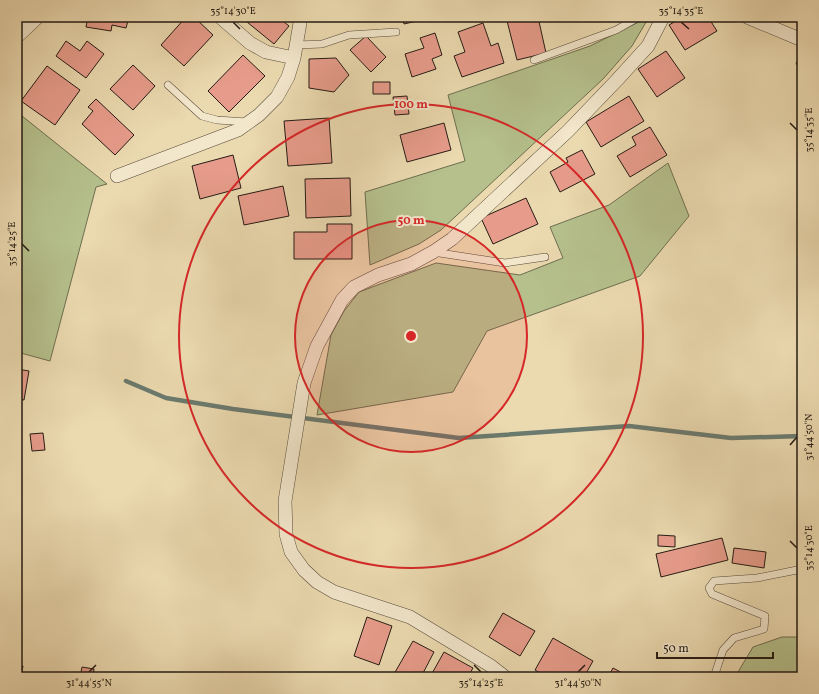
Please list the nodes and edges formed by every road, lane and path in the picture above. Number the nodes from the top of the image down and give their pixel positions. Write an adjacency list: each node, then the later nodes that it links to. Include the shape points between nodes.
1 (35, 17): 8 (street)
2 (220, 17): 10 (street, via 250,43 266,52)
3 (301, 17): 10 (street)
4 (639, 17): 11 (lane, via 616,30)
5 (663, 17): 15 (street, via 648,46 568,131 452,239)
6 (747, 17): 9 (street)
7 (396, 32): 10 (lane, via 349,34)
8 (17, 34)
9 (802, 40)
10 (296, 52): 13 (street, via 288,77 277,97)
11 (534, 60)
12 (168, 84): 13 (lane, via 202,116 217,120)
13 (249, 122): 14 (street, via 238,130)
14 (117, 176)
15 (433, 252): 16 (lane, via 505,263); 18 (street, via 354,287 342,300 316,346 304,383 285,501 286,534 291,552 317,582 334,592 410,617)
16 (545, 257)
17 (802, 569): 19 (lane, via 757,578 714,581 709,588 712,594 765,616 764,629 734,638 722,650)
18 (505, 677)
19 (714, 677)

